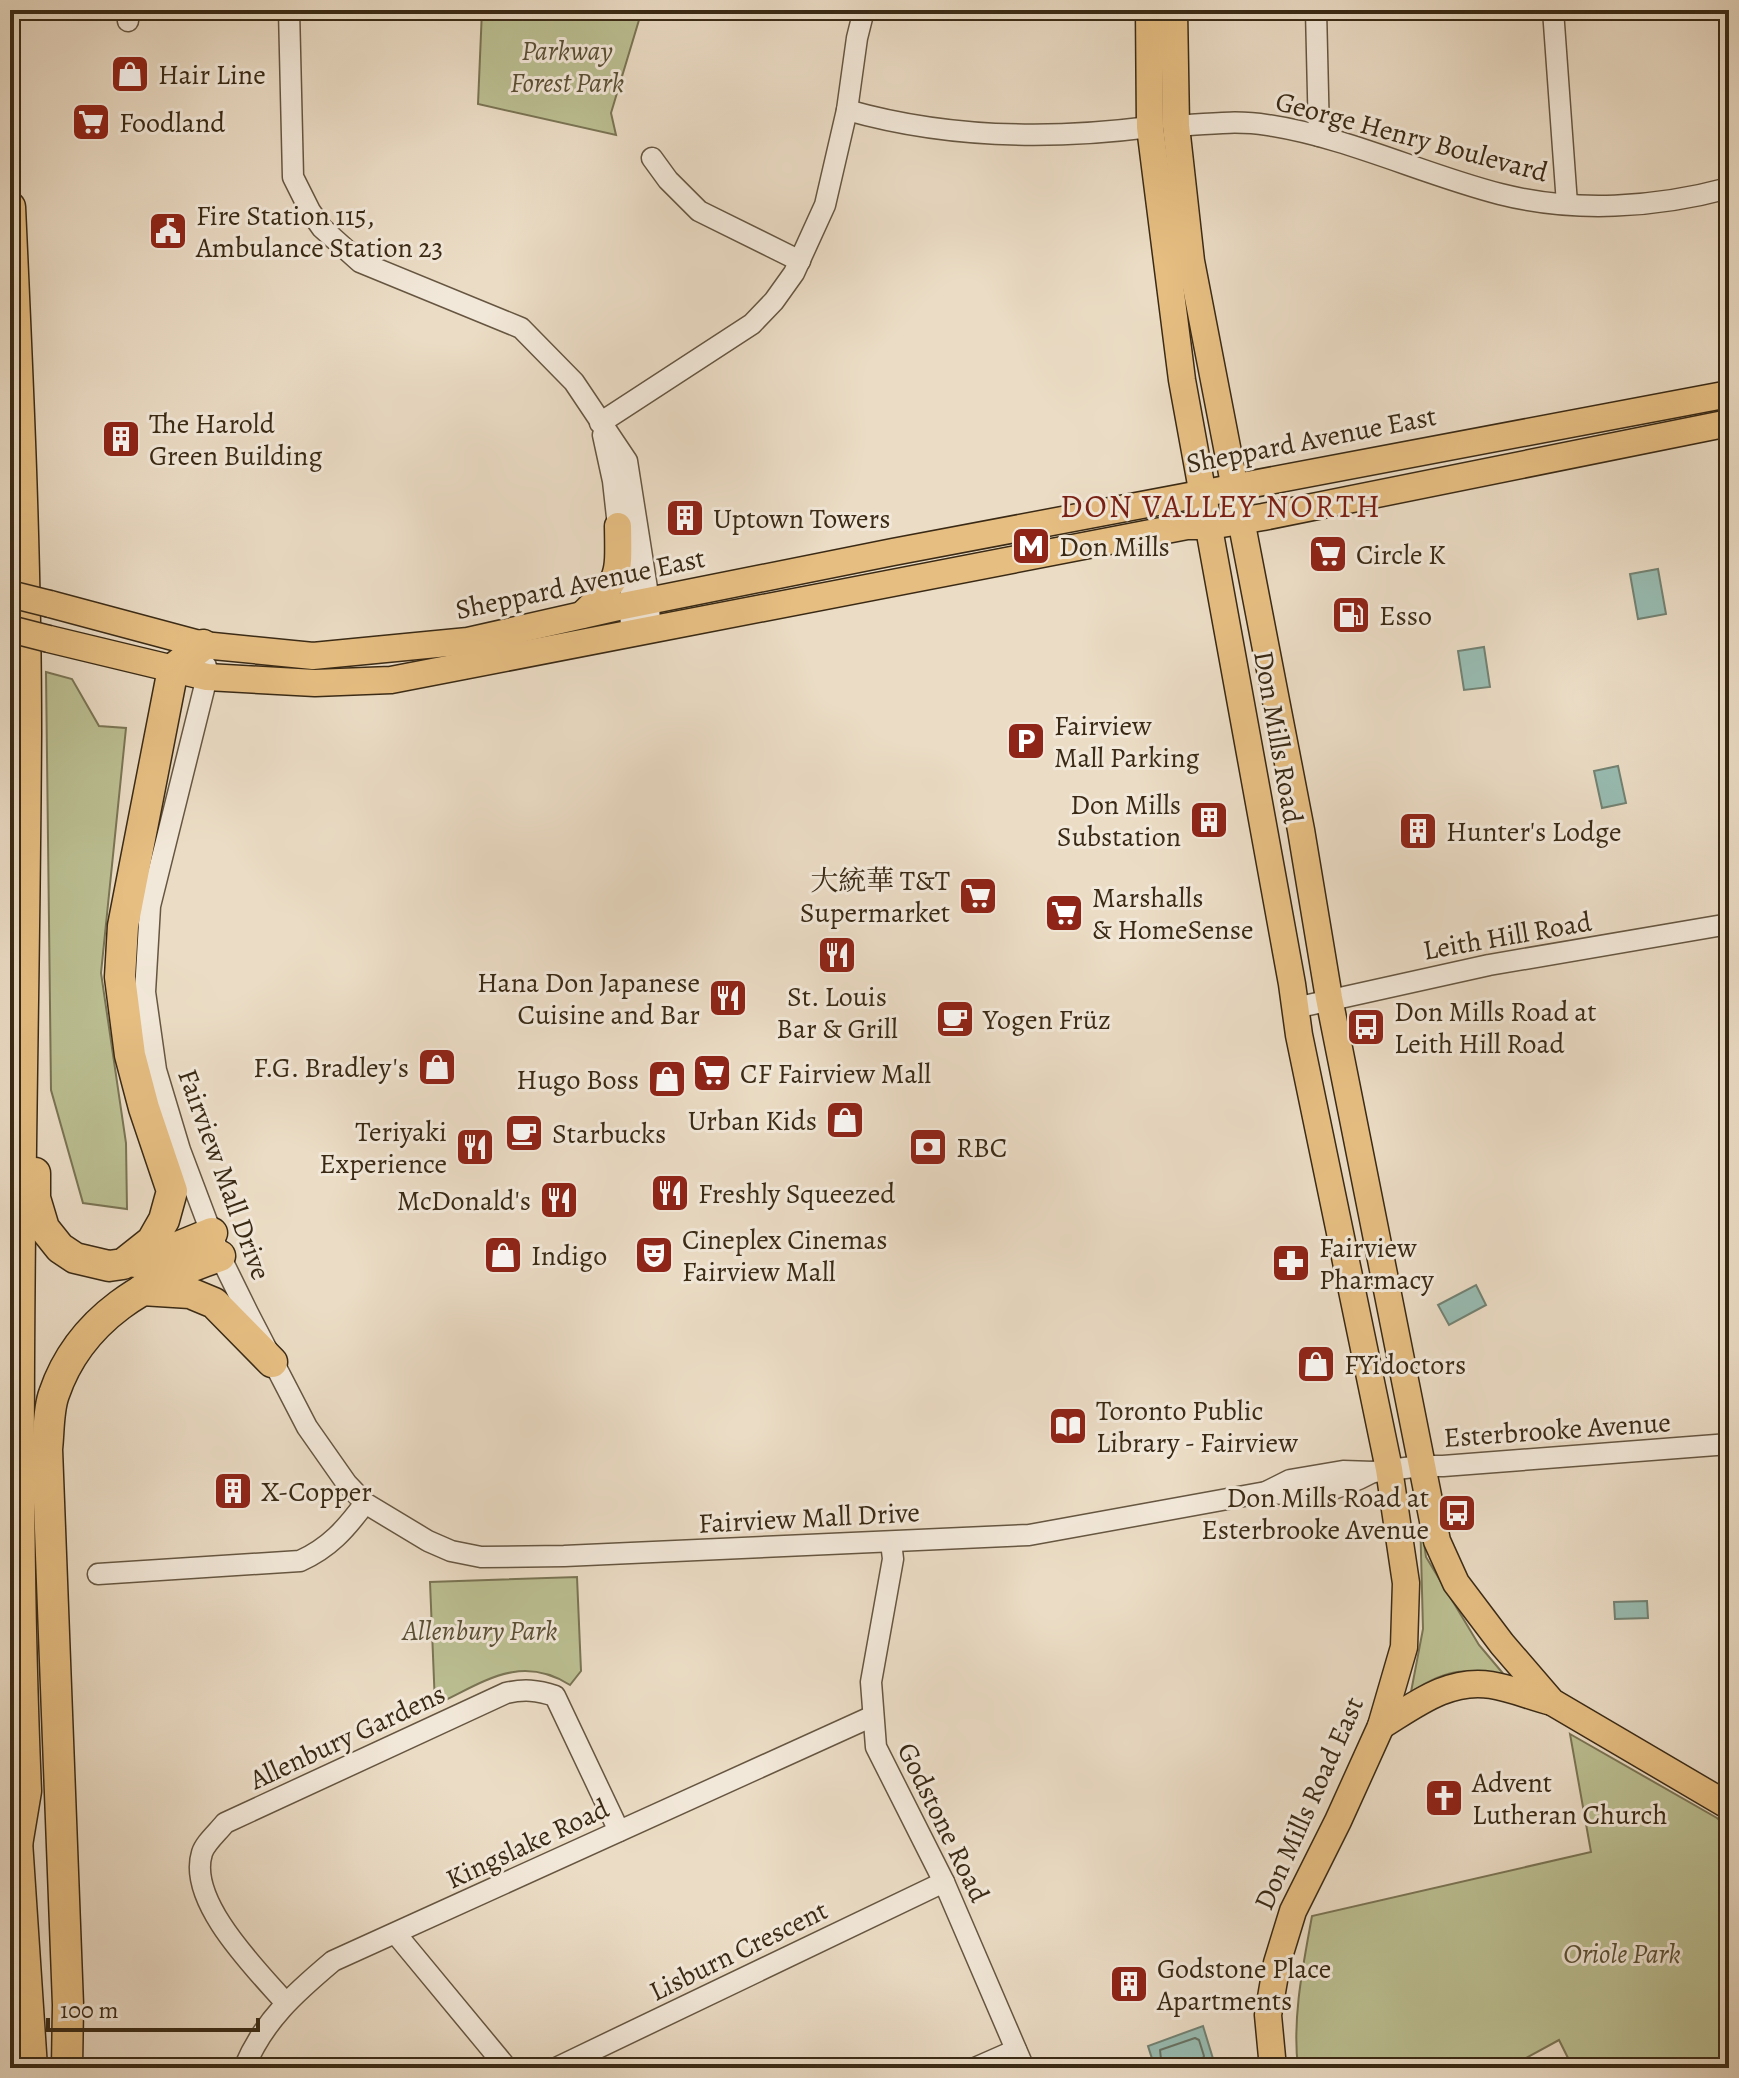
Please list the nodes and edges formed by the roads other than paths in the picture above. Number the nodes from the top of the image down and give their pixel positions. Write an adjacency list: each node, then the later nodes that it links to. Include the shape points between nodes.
1 (289, 10): 16 (street, via 293,177 322,228 360,262 521,328 574,382)
2 (864, 10): 7 (street)
3 (1149, 10): 8 (main road, Don Mills Road)
4 (1174, 10): 8 (main road, Don Mills Road)
5 (1316, 10): 9 (street)
6 (1553, 10): 12 (street)
7 (847, 110): 8 (street, George Henry Boulevard, via 954,131 1023,136); 14 (street, via 825,205)
8 (1163, 126): 9 (street, George Henry Boulevard, via 1233,122); 19 (main road, Don Mills Road); 20 (main road, Don Mills Road, via 1182,380)
9 (1319, 136): 12 (street, George Henry Boulevard, via 1500,194)
10 (652, 158): 14 (street, via 699,211)
11 (1729, 188): 12 (street, George Henry Boulevard, via 1664,202)
12 (1567, 204)
13 (10, 207): 18 (highway)
14 (800, 261): 16 (street, via 752,324)
15 (1729, 394): 19 (main road, Sheppard Avenue East)
16 (600, 423): 22 (street); 25 (street, via 627,461)
17 (1729, 423): 21 (main road, Sheppard Avenue East)
18 (20, 424): 36 (highway, via 30,492 36,617 35,1198 44,1228 60,1248 75,1258); 51 (highway, via 26,730 17,1451 26,1791)
19 (1234, 487): 20 (main road, Sheppard Avenue East); 21 (main road, Don Mills Road)
20 (1203, 492): 23 (main road, Don Mills Road); 25 (main road, Sheppard Avenue East)
21 (1240, 521): 23 (main road, Sheppard Avenue East); 33 (main road, Don Mills Road)
22 (618, 526): 25 (street); 26 (main road, via 616,577)
23 (1210, 526): 28 (main road, Sheppard Avenue East, via 1187,526); 34 (main road, Don Mills Road)
24 (10, 594): 29 (main road, Sheppard Avenue East, bridge)
25 (639, 603): 26 (main road, Sheppard Avenue East); 28 (street)
26 (582, 615): 29 (main road, Sheppard Avenue East, via 468,641 313,656)
27 (10, 629): 30 (main road, Sheppard Avenue East, bridge)
28 (641, 632): 31 (main road, Sheppard Avenue East, via 391,680 315,683)
29 (203, 645): 30 (highway); 31 (street, Fairview Mall Drive)
30 (173, 669): 31 (main road, Sheppard Avenue East); 36 (highway, via 123,926 120,977 130,1055 172,1191 152,1241)
31 (207, 677): 35 (street, Fairview Mall Drive, via 150,906 145,992 156,1070)
32 (1729, 924): 33 (street, Leith Hill Road)
33 (1329, 998): 34 (street, Leith Hill Road); 40 (main road, Don Mills Road)
34 (1295, 1008): 41 (main road, Don Mills Road)
35 (216, 1244): 36 (highway); 37 (highway); 38 (street, Fairview Mall Drive)
36 (123, 1264)
37 (142, 1290): 38 (highway, via 190,1293 214,1303); 57 (highway, via 103,1317 72,1353 53,1396 47,1449)
38 (272, 1362): 42 (street, Fairview Mall Drive, via 307,1427)
39 (1729, 1444): 40 (street, Esterbrooke Avenue)
40 (1421, 1466): 41 (street, Esterbrooke Avenue); 45 (main road, Don Mills Road, via 1437,1541 1456,1583)
41 (1381, 1471): 43 (street, Fairview Mall Drive, via 1290,1480 1266,1492 1029,1535); 47 (main road, Don Mills Road East, via 1406,1583 1404,1647)
42 (365, 1503): 43 (street, Fairview Mall Drive, via 428,1541 481,1557); 44 (street, via 335,1540 300,1561)
43 (891, 1542): 46 (street, Godstone Road, via 893,1559 871,1682)
44 (98, 1574)
45 (1552, 1702): 47 (main road, via 1494,1685 1457,1685); 49 (main road)
46 (873, 1716): 50 (street, Kingslake Road); 52 (street, Godstone Road, via 876,1747)
47 (1381, 1726): 62 (main road, Don Mills Road East, via 1293,1911 1268,2015)
48 (10, 1741): 51 (highway)
49 (1729, 1806)
50 (619, 1831): 53 (street, Kingslake Road); 54 (street, Allenbury Gardens, via 555,1696 538,1690 506,1693 225,1823 202,1851 204,1895 245,1956)
51 (17, 1845): 56 (highway)
52 (944, 1882): 55 (street, Godstone Road); 60 (street, Lisburn Crescent)
53 (396, 1934): 54 (street, Kingslake Road, via 333,1961); 59 (street)
54 (285, 2002): 58 (street, Kingslake Road, via 258,2037)
55 (1020, 2059): 61 (street)
56 (32, 2068)
57 (67, 2068)
58 (244, 2068)
59 (507, 2068)
60 (556, 2068)
61 (975, 2068)
62 (1273, 2068)

